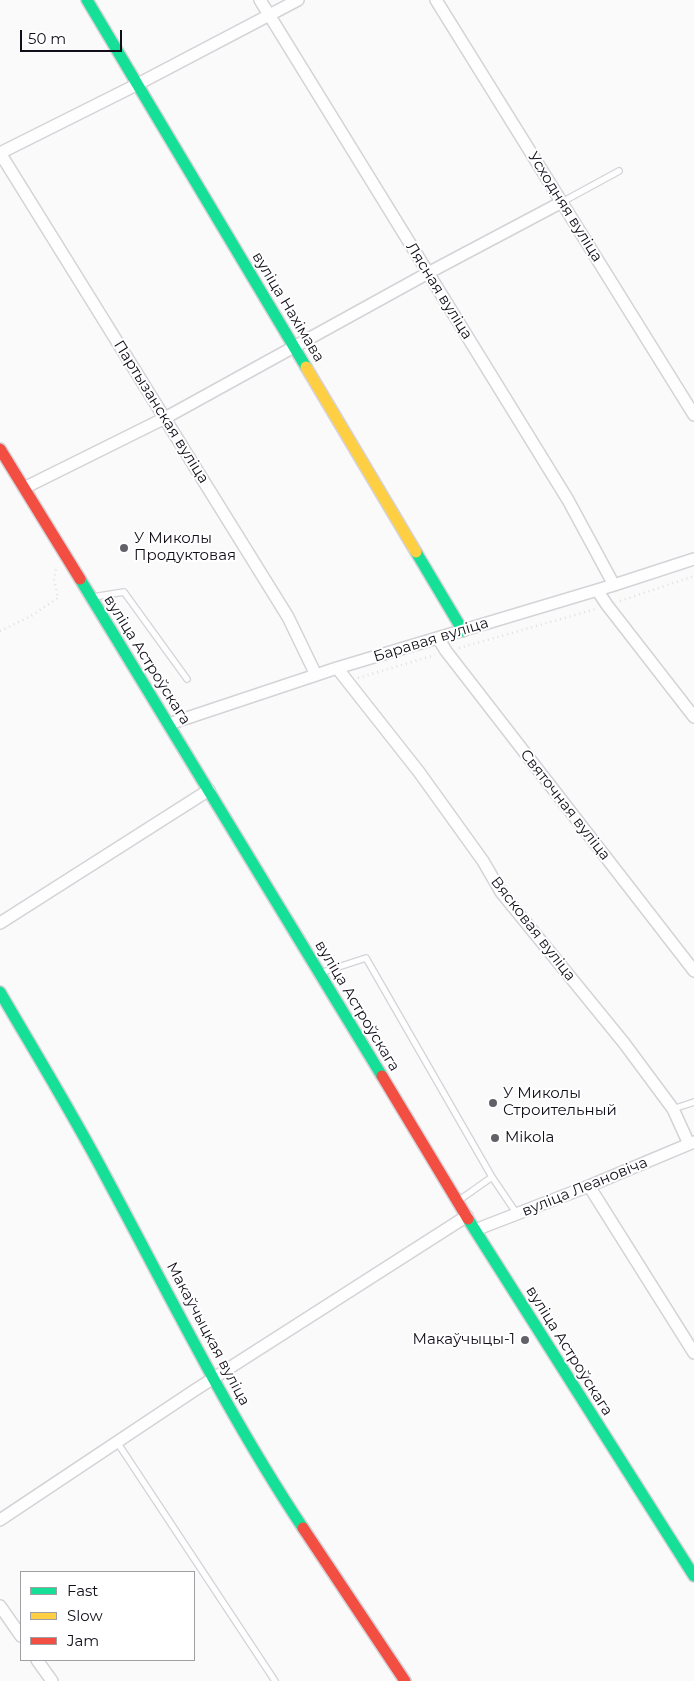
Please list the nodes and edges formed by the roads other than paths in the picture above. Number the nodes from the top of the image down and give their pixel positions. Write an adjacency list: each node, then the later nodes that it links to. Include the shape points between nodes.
1 (87, 0): 6 (street, вуліца Нахімава)
2 (260, 0): 5 (street, Лясная вуліца)
3 (298, 0): 5 (street)
4 (436, 0): 9 (street, Усходняя вуліца)
5 (269, 15): 6 (street); 10 (street, Лясная вуліца)
6 (136, 85): 7 (street); 11 (street, вуліца Нахімава)
7 (0, 153): 13 (street, Партызанская вуліца)
8 (619, 171): 9 (lane)
9 (562, 202): 10 (street); 12 (street, Усходняя вуліца)
10 (428, 273): 11 (street); 17 (street, Лясная вуліца, via 568,500)
11 (295, 348): 13 (street); 20 (street, вуліца Нахімава)
12 (694, 415)
13 (164, 418): 15 (street); 23 (street, Партызанская вуліца, via 288,617)
14 (0, 449): 15 (street, вуліца Астроўскага)
15 (24, 488): 19 (street, вуліца Астроўскага)
16 (694, 559): 17 (street, Баравая вуліца)
17 (614, 585): 18 (street, Баравая вуліца)
18 (597, 590): 20 (street, Баравая вуліца); 25 (street)
19 (91, 597): 24 (lane, via 124,592); 26 (street, вуліца Астроўскага)
20 (463, 631): 21 (street, Баравая вуліца)
21 (438, 638): 22 (street, Баравая вуліца); 29 (street, Святочная вуліца)
22 (336, 668): 23 (street, Баравая вуліца); 33 (street, Вясковая вуліца, via 419,772 483,861 500,892 624,1042)
23 (316, 675): 26 (street, Баравая вуліца)
24 (187, 679)
25 (694, 717)
26 (169, 724): 27 (street, вуліца Астроўскага)
27 (209, 790): 28 (street); 30 (street, вуліца Астроўскага)
28 (0, 923)
29 (694, 971)
30 (320, 973): 35 (lane, via 366,958); 37 (street, вуліца Астроўскага)
31 (0, 992): 42 (street, Макаўчыцкая вуліца, via 106,1176)
32 (694, 1102): 33 (lane)
33 (674, 1110): 34 (street, Вясковая вуліца)
34 (692, 1143): 36 (street, вуліца Леановіча)
35 (492, 1177): 37 (lane); 38 (lane)
36 (590, 1186): 38 (street, вуліца Леановіча); 41 (street)
37 (458, 1201): 39 (street, вуліца Астроўскага)
38 (517, 1214): 40 (street, вуліца Леановіча)
39 (467, 1216): 40 (street, вуліца Астроўскага); 42 (street)
40 (475, 1230): 45 (street, вуліца Астроўскага)
41 (694, 1353)
42 (214, 1379): 43 (street); 51 (street, Макаўчыцкая вуліца, via 276,1488)
43 (117, 1442): 44 (street); 50 (lane)
44 (0, 1520)
45 (694, 1576)
46 (0, 1606): 47 (street)
47 (20, 1635)
48 (38, 1661): 49 (street)
49 (52, 1681)
50 (276, 1681)
51 (405, 1681)

